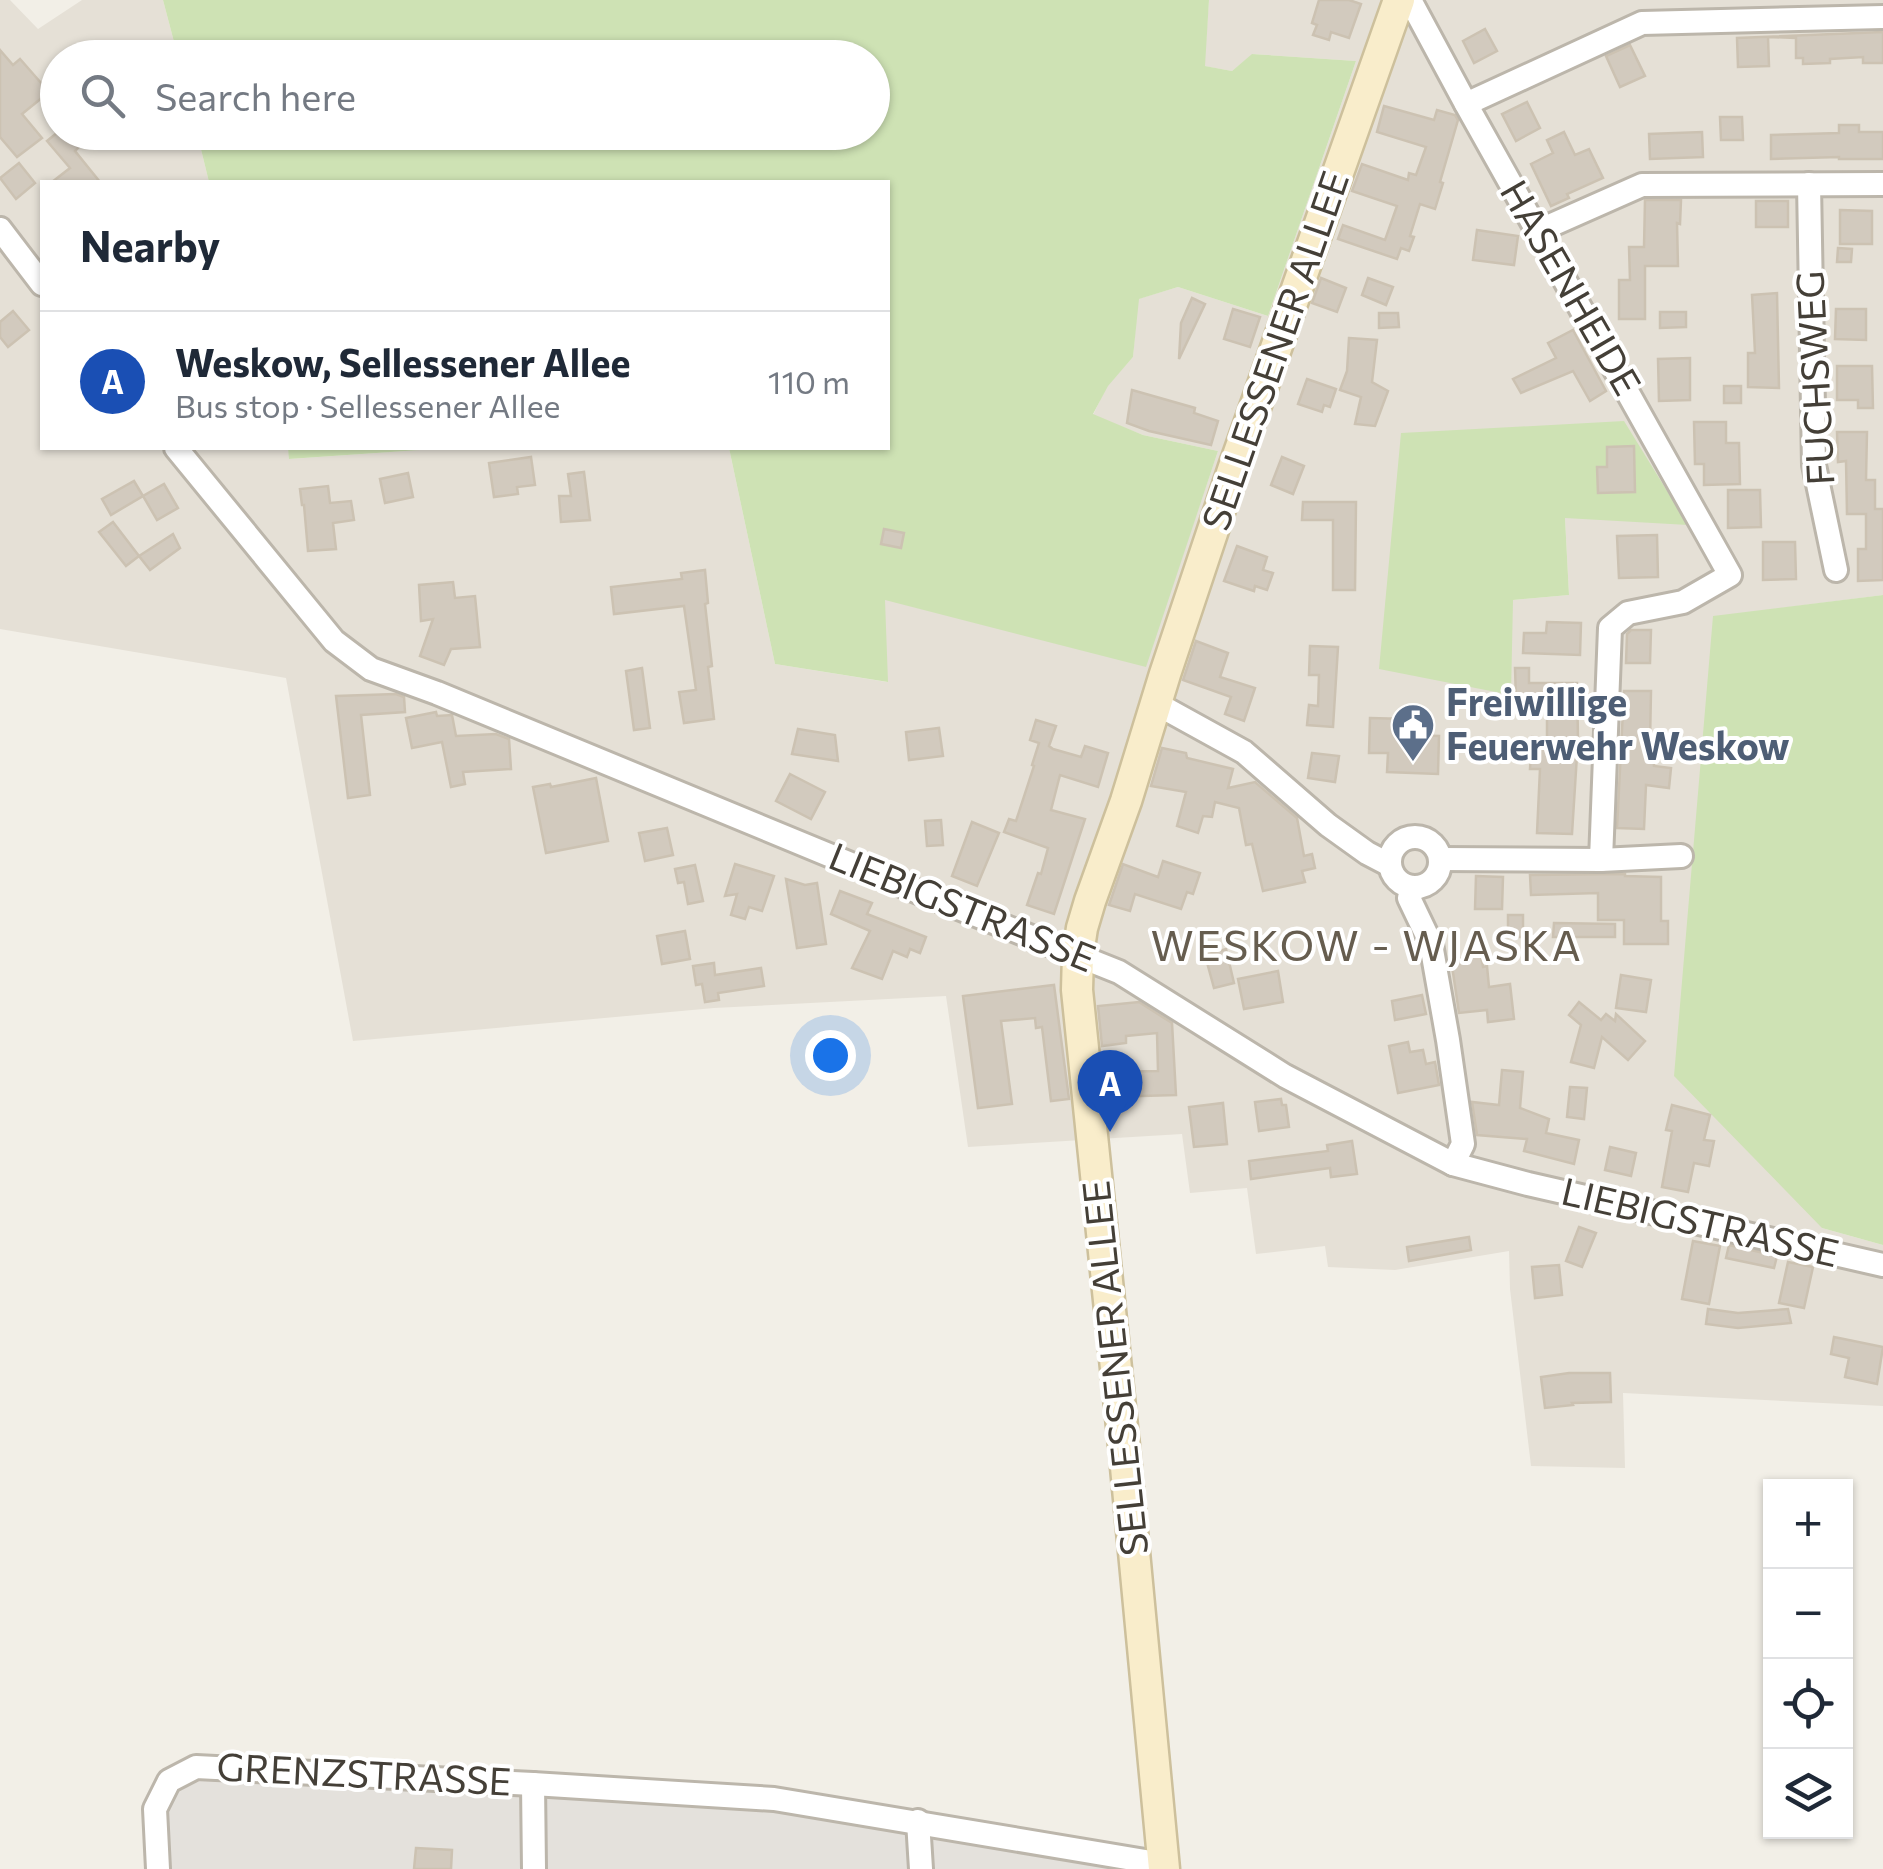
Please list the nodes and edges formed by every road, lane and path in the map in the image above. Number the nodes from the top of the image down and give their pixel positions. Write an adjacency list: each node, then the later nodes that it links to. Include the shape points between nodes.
1 (1399, 0): 12 (main road, SELLESSENER ALLEE)
2 (1410, 0): 4 (street, HASENHEIDE)
3 (1883, 17): 4 (street, via 1642,23)
4 (1466, 104): 8 (street, HASENHEIDE)
5 (1809, 184): 6 (street); 8 (street, via 1642,185); 11 (street, FUCHSWEG, via 1814,465)
6 (1883, 184)
7 (0, 229): 9 (street)
8 (1538, 231): 15 (street, HASENHEIDE, via 1730,575 1683,602 1628,613 1610,628)
9 (40, 281)
10 (178, 450): 18 (street, LIEBIGSTRASSE, via 334,641 371,669)
11 (1836, 570)
12 (1156, 704): 16 (street, via 1244,752 1328,826); 18 (main road, SELLESSENER ALLEE)
13 (1682, 856): 15 (street)
14 (1440, 859): 15 (street); 16 (street, via 1425,839 1408,838 1394,848); 17 (street, via 1436,876)
15 (1601, 860)
16 (1390, 866): 17 (street, via 1395,878)
17 (1414, 888): 19 (street, via 1409,898 1430,944 1463,1144)
18 (1078, 954): 19 (street, LIEBIGSTRASSE, via 1119,972 1284,1076); 23 (main road, SELLESSENER ALLEE)
19 (1452, 1164): 20 (street, LIEBIGSTRASSE)
20 (1883, 1265)
21 (534, 1784): 22 (street, GRENZSTRASSE, via 774,1799); 24 (street, GRENZSTRASSE, via 196,1767 169,1781 155,1809); 25 (street, GRENZSTRASSE)
22 (918, 1822): 23 (street, GRENZSTRASSE); 26 (street)
23 (1164, 1866)
24 (158, 1869)
25 (534, 1869)
26 (921, 1869)

